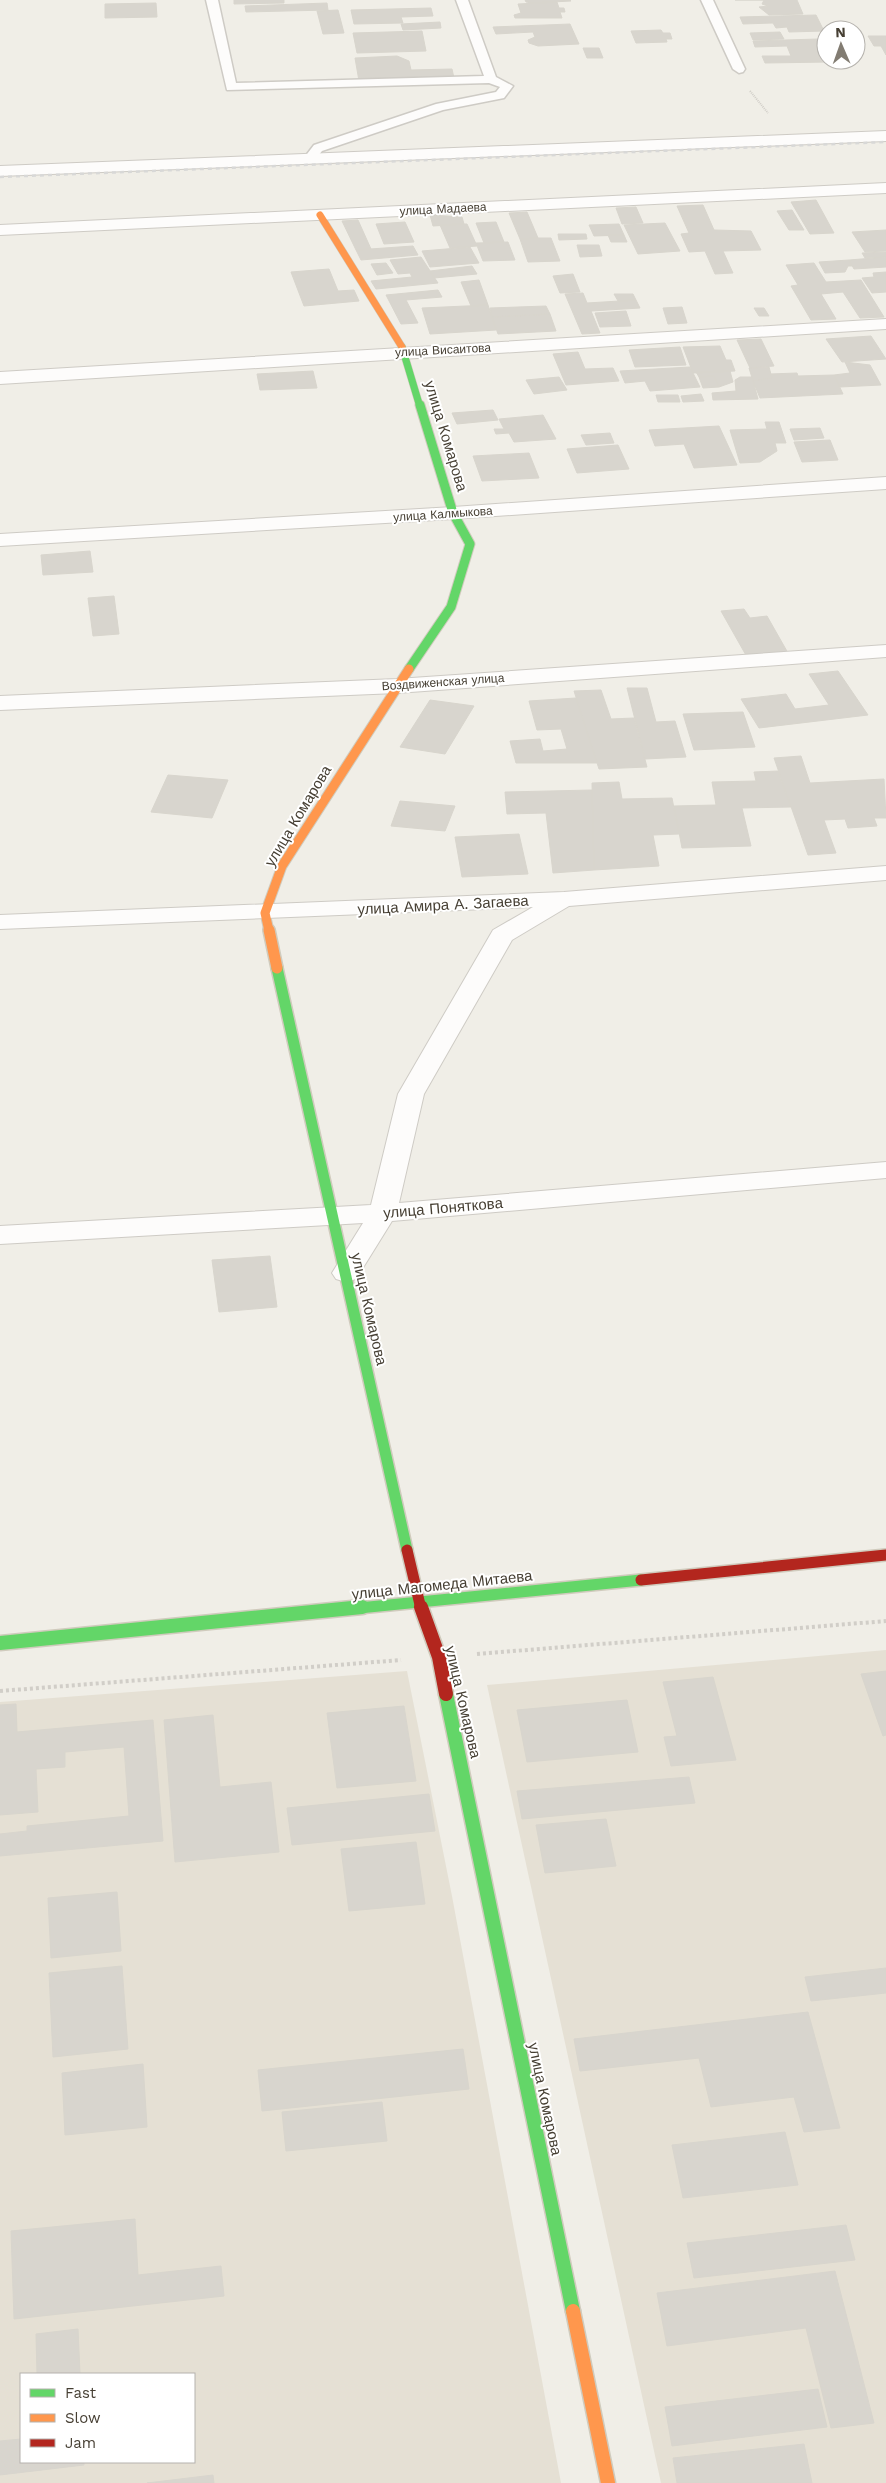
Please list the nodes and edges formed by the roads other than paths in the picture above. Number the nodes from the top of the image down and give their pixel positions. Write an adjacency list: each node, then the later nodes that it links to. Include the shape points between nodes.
1 (212, 0): 5 (lane, via 231,87)
2 (462, 0): 5 (lane)
3 (707, 0): 4 (lane)
4 (739, 69)
5 (491, 79): 7 (lane, via 508,86 500,95 440,107 318,148)
6 (886, 136): 7 (street)
7 (310, 158): 8 (street)
8 (0, 171)
9 (886, 188): 10 (street, улица Мадаева)
10 (320, 215): 11 (street, улица Мадаева); 13 (street, улица Комарова)
11 (0, 230)
12 (886, 324): 13 (street, улица Висаитова)
13 (405, 352): 14 (street, улица Висаитова); 16 (street, улица Комарова)
14 (0, 378)
15 (886, 482): 16 (street, улица Калмыкова)
16 (453, 513): 17 (street, улица Калмыкова); 19 (street, улица Комарова, via 470,544 451,607)
17 (0, 540)
18 (886, 651): 19 (street, Воздвиженская улица)
19 (397, 686): 20 (street, Воздвиженская улица); 23 (street, улица Комарова, via 282,866)
20 (0, 703)
21 (886, 874): 22 (street, улица Амира А. Загаева)
22 (564, 900): 23 (street, улица Амира А. Загаева); 26 (street, via 502,935 410,1094)
23 (265, 913): 24 (street, улица Амира А. Загаева); 27 (street, улица Комарова)
24 (0, 922)
25 (886, 1170): 26 (street, улица Поняткова)
26 (383, 1213): 27 (street, улица Поняткова); 29 (street)
27 (331, 1217): 28 (street, улица Поняткова); 29 (street, улица Комарова)
28 (0, 1235)
29 (346, 1273): 31 (street, улица Комарова)
30 (886, 1555): 31 (street, улица Магомеда Митаева)
31 (419, 1603): 32 (street, улица Магомеда Митаева); 33 (street, улица Комарова, via 439,1657)
32 (0, 1643)
33 (608, 2483)

